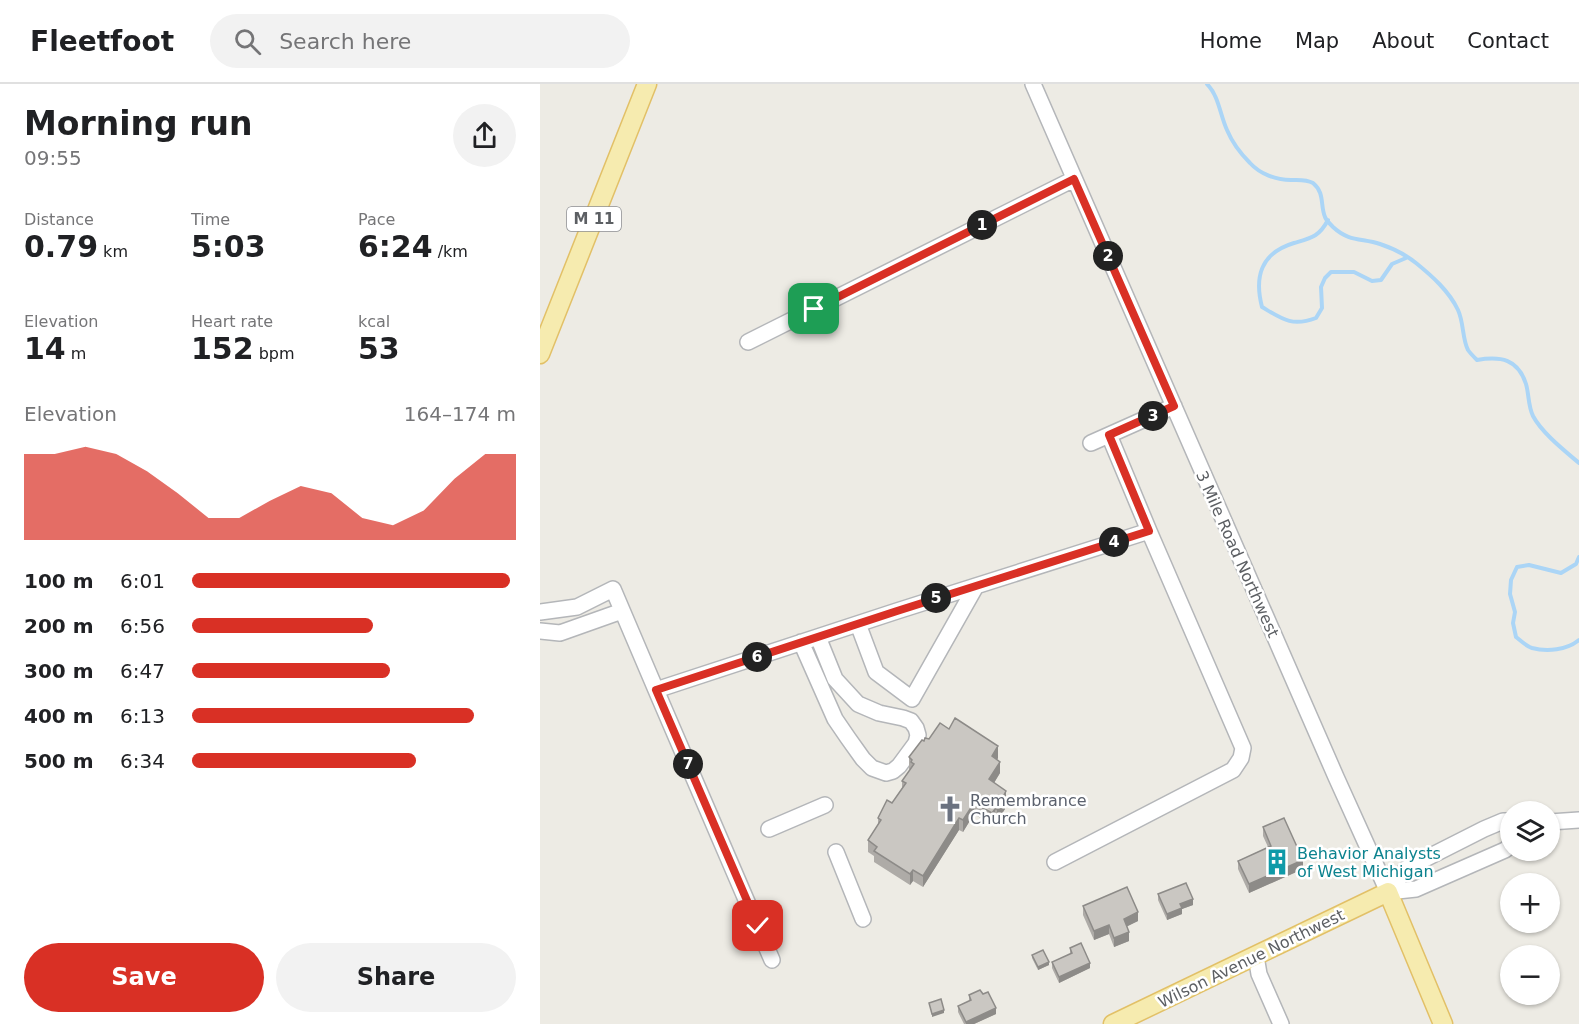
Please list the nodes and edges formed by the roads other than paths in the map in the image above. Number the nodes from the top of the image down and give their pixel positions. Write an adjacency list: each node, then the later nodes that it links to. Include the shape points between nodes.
1 (647, 84): 5 (main road, M 11)
2 (1033, 84): 3 (street, 3 Mile Road Northwest)
3 (1074, 179): 4 (street); 6 (street, 3 Mile Road Northwest)
4 (748, 342)
5 (540, 354)
6 (1174, 406): 7 (street); 28 (street, 3 Mile Road Northwest)
7 (1109, 435): 8 (street); 9 (street)
8 (1091, 443)
9 (1149, 531): 10 (street); 27 (street, via 1243,748 1241,758 1233,770)
10 (976, 586): 13 (street); 18 (street)
11 (622, 611): 12 (street, via 613,589 578,607); 14 (street, via 560,633); 17 (street)
12 (540, 612)
13 (858, 624): 15 (street); 18 (street, via 876,672)
14 (540, 631)
15 (818, 637): 16 (street); 19 (street, via 835,679 858,704)
16 (801, 642): 17 (street); 19 (street, via 835,719 872,768 893,771 916,743 916,728)
17 (656, 690): 31 (street)
18 (912, 699): 19 (street)
19 (903, 717)
20 (825, 805): 24 (street)
21 (1579, 820): 22 (street)
22 (1560, 821)
23 (1500, 822): 28 (street, via 1407,868)
24 (769, 829)
25 (836, 852): 29 (street)
26 (1500, 852): 28 (street, via 1416,889)
27 (1054, 862)
28 (1388, 892): 30 (main road, Wilson Avenue Northwest); 35 (main road, 3 Mile Road Northwest)
29 (863, 919)
30 (1256, 956): 32 (main road, Wilson Avenue Northwest); 34 (street, via 1259,974)
31 (772, 960)
32 (1136, 1019): 33 (main road, Wilson Avenue Northwest)
33 (1113, 1024)
34 (1281, 1024)
35 (1443, 1024)

